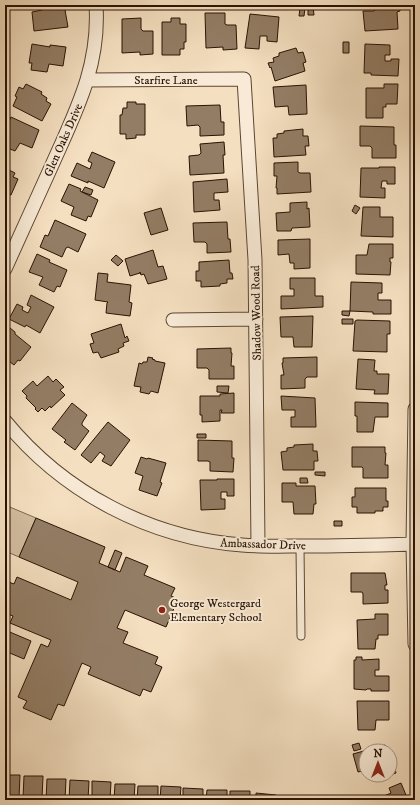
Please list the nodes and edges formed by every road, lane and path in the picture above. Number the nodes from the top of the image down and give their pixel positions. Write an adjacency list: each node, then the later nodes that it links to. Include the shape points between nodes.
1 (96, 5): 2 (street, Glen Oaks Drive, via 95,43)
2 (88, 80): 3 (street, Starfire Lane); 4 (street, Glen Oaks Drive)
3 (244, 80): 5 (street, Shadow Wood Road)
4 (5, 269)
5 (256, 319): 6 (street); 10 (street, Shadow Wood Road)
6 (173, 320)
7 (415, 409): 9 (street)
8 (5, 421): 10 (street, Ambassador Drive, via 41,459 69,482 126,515 186,536 214,542)
9 (414, 544): 11 (street, Ambassador Drive); 13 (street)
10 (258, 546): 11 (street, Ambassador Drive)
11 (300, 546): 12 (lane)
12 (301, 636)
13 (415, 644)

